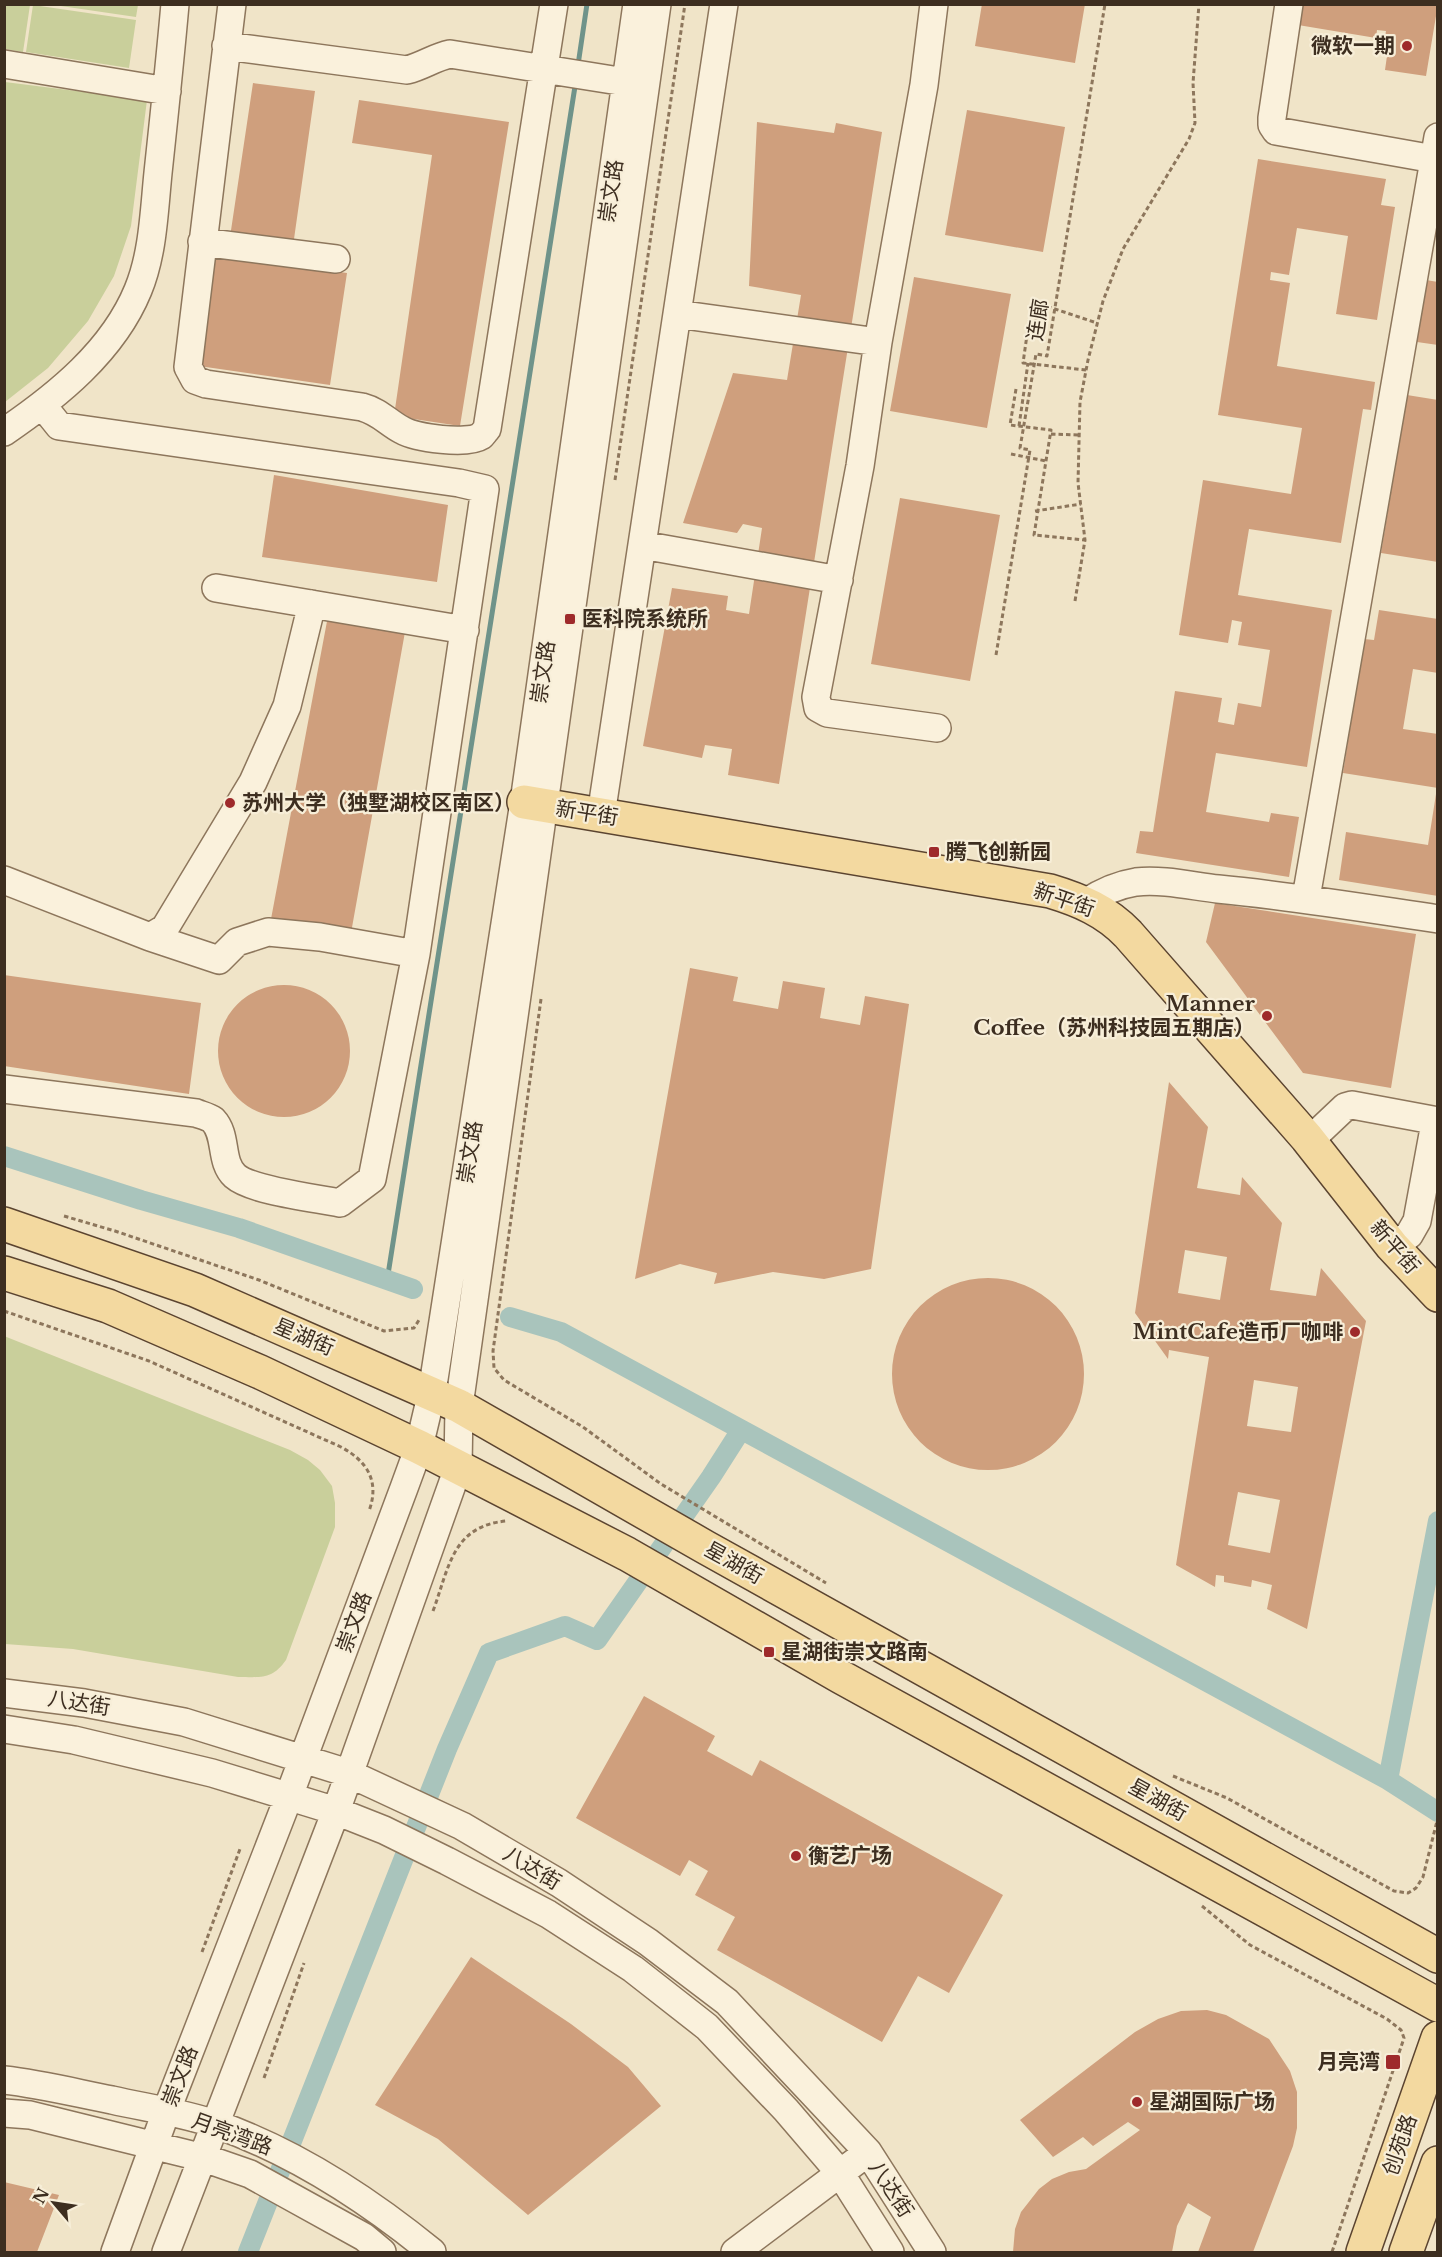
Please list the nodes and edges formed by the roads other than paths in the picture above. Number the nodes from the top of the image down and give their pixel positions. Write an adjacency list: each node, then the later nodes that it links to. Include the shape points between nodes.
1 (175, 4): 12 (street)
2 (231, 4): 8 (street)
3 (554, 4): 10 (street)
4 (724, 4): 17 (street)
5 (934, 4): 18 (street, via 924,85)
6 (1289, 4): 13 (street, via 1272,118 1276,131)
7 (648, 5): 11 (street, 崇文路)
8 (226, 46): 10 (street, via 407,70 450,54); 15 (street)
9 (4, 64): 12 (street)
10 (543, 68): 11 (street); 15 (street, via 487,429 480,436 446,440 404,432 376,411 362,407 195,380 188,367)
11 (636, 84): 27 (street, 崇文路)
12 (167, 91): 19 (street, via 151,243 138,290 116,331)
13 (1436, 148): 14 (street)
14 (1429, 233): 30 (street)
15 (202, 242): 16 (street)
16 (336, 259)
17 (677, 314): 18 (street); 21 (street)
18 (878, 342): 22 (street)
19 (43, 406): 20 (street); 25 (street, via 59,426 485,489)
20 (4, 432)
21 (642, 545): 22 (street); 28 (street)
22 (839, 580): 26 (street, via 818,681 818,708 827,713)
23 (216, 588): 24 (street)
24 (312, 604): 25 (street); 33 (street, via 287,706 253,782 165,928)
25 (465, 630): 34 (street)
26 (937, 728)
27 (534, 804): 28 (main road, 新平街); 42 (street, 崇文路, via 443,1320); 42 (street, 崇文路, via 483,1242 469,1336)
28 (601, 815): 31 (main road, 新平街, via 1050,891)
29 (4, 880): 33 (street)
30 (1306, 898): 31 (street, via 1137,882 1101,893); 32 (street)
31 (1085, 903): 37 (main road, 新平街, via 1128,933)
32 (1437, 920)
33 (150, 937): 34 (street, via 219,960 237,942 268,932)
34 (417, 954): 35 (street, via 372,1179 340,1203 257,1186 237,1178 226,1166 221,1134 213,1119 196,1113)
35 (4, 1089)
36 (1437, 1122): 37 (street, via 1352,1105); 39 (street, via 1418,1221 1409,1234)
37 (1309, 1141): 39 (main road, 新平街)
38 (4, 1224): 42 (main road, 星湖街, via 195,1290)
39 (1392, 1246): 41 (main road, 新平街)
40 (4, 1273): 43 (main road, via 108,1306)
41 (1437, 1295)
42 (446, 1399): 43 (street, 崇文路); 44 (street, 崇文路); 51 (main road, 星湖街, via 651,1515 716,1535)
43 (419, 1447): 44 (main road); 47 (street, 崇文路)
44 (458, 1468): 48 (street, 崇文路); 52 (main road, via 627,1554 852,1683)
45 (4, 1693): 47 (street, 八达街, via 84,1702 184,1722)
46 (4, 1729): 49 (street, 八达街, via 74,1740)
47 (302, 1760): 48 (street, 八达街); 49 (street, 崇文路)
48 (348, 1773): 50 (street, 崇文路); 59 (street, 八达街, via 462,1826 648,1942 727,2002)
49 (289, 1796): 50 (street, 八达街); 55 (street, 崇文路)
50 (336, 1811): 57 (street, 崇文路); 62 (street, 八达街, via 384,1830 548,1914 633,1969 706,2027)
51 (1437, 1956)
52 (1437, 2005)
53 (1437, 2038): 70 (main road, 创苑路)
54 (4, 2080): 55 (street, 月亮湾路)
55 (166, 2112): 57 (street, 月亮湾路); 58 (street, 崇文路)
56 (4, 2113): 58 (street, 月亮湾路, via 30,2115)
57 (216, 2124): 60 (street, 崇文路); 66 (street, 月亮湾路, via 265,2143 321,2173)
58 (155, 2146): 60 (street, 月亮湾路); 63 (street, 崇文路)
59 (868, 2152): 62 (street); 69 (street, 八达街)
60 (204, 2158): 64 (street, 崇文路); 65 (street, 月亮湾路, via 250,2174 364,2237)
61 (1437, 2163): 71 (main road, 创苑路)
62 (840, 2173): 67 (street); 68 (street, 八达街)
63 (115, 2253)
64 (166, 2253)
65 (382, 2253)
66 (432, 2253)
67 (735, 2253)
68 (890, 2253)
69 (932, 2253)
70 (1363, 2253)
71 (1406, 2253)

